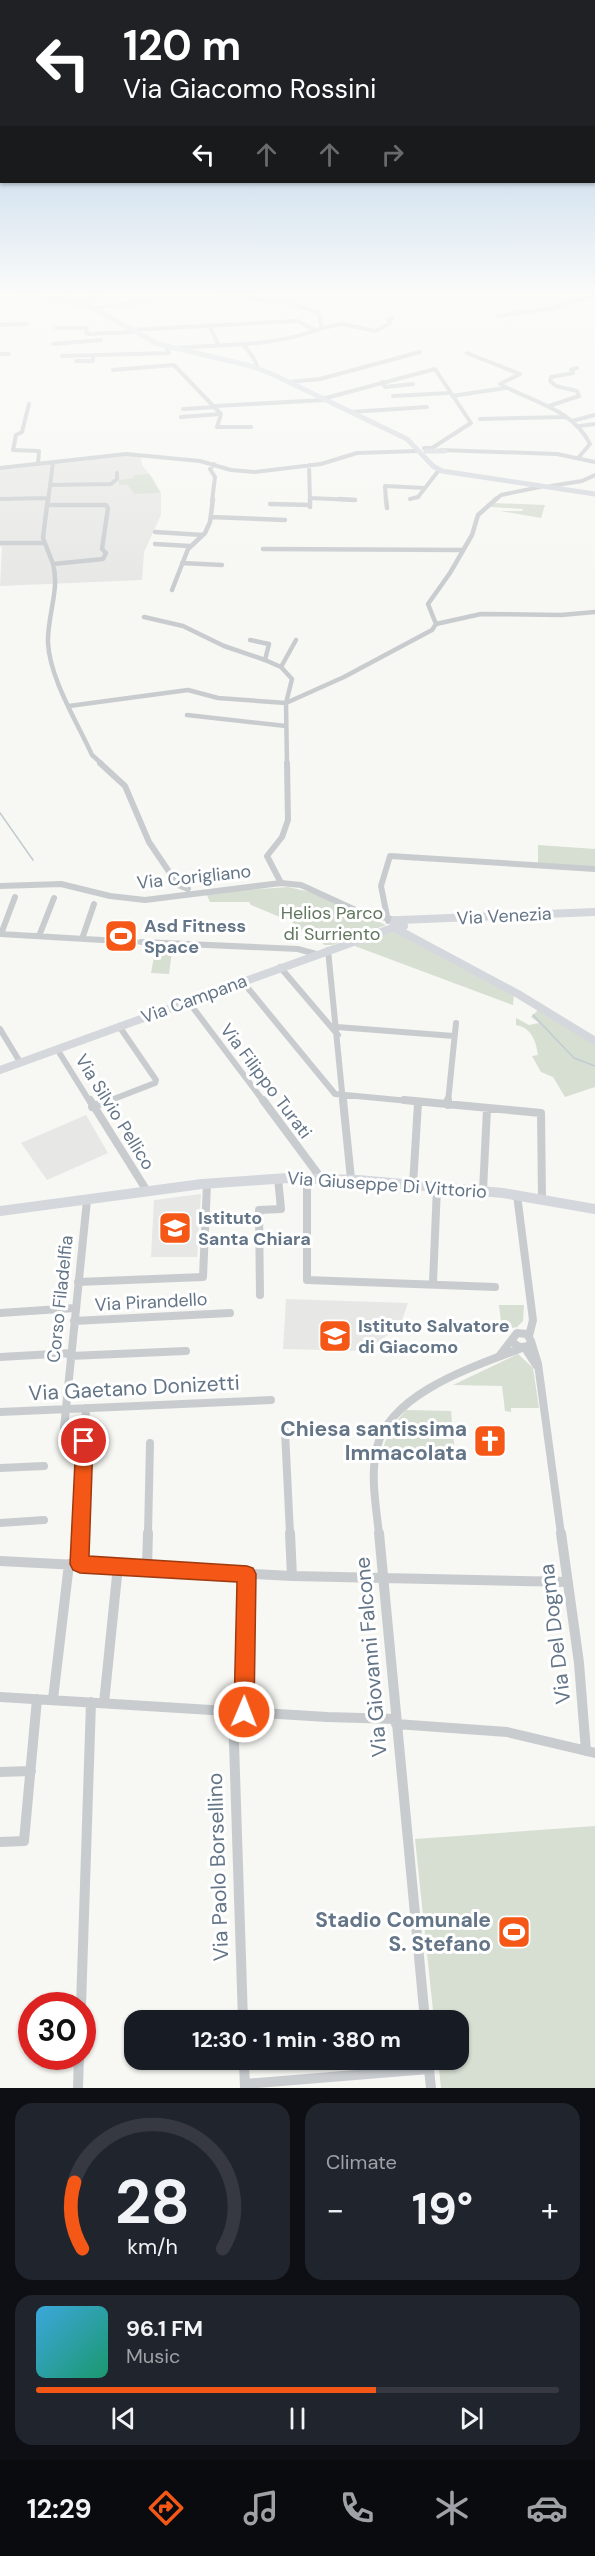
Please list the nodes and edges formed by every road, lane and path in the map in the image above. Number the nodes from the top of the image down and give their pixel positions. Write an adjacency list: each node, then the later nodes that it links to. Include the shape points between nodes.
1 (200, 391): 12 (street)
2 (308, 391): 10 (street)
3 (349, 391): 10 (street)
4 (449, 391): 8 (street)
5 (478, 391): 8 (street)
6 (513, 391): 13 (street)
7 (577, 391): 13 (street, via 579,396)
8 (451, 395): 9 (street); 27 (street, via 471,423)
9 (393, 396)
10 (323, 399): 12 (street); 16 (street)
11 (29, 404): 32 (street, via 22,432 16,435 12,450 39,451)
12 (215, 406): 15 (street); 17 (street)
13 (549, 406): 20 (street)
14 (427, 407): 16 (street)
15 (183, 409)
16 (350, 412): 27 (street)
17 (221, 414): 19 (street); 25 (street, via 217,428)
18 (595, 415): 22 (street)
19 (181, 417)
20 (564, 417): 21 (street); 22 (street)
21 (480, 419)
22 (572, 421): 24 (street)
23 (595, 424): 24 (street)
24 (580, 426): 29 (street, via 590,444)
25 (251, 427)
26 (407, 451): 27 (street); 27 (street); 34 (street, via 357,453)
27 (424, 451): 28 (street); 36 (street); 40 (street, via 431,462 447,471)
28 (445, 451): 29 (street, via 511,450)
29 (579, 457): 30 (street)
30 (595, 462)
31 (53, 463): 32 (street); 33 (street, via 126,454); 39 (street)
32 (38, 464): 35 (street)
33 (214, 464): 34 (street, via 255,472); 53 (street, via 210,469 215,477)
34 (309, 465): 46 (street)
35 (0, 468)
36 (439, 470): 40 (street); 42 (street)
37 (117, 473): 39 (street, via 111,484)
38 (595, 475): 41 (street)
39 (50, 485): 45 (street)
40 (536, 486): 41 (street); 43 (street); 62 (street, via 507,492 485,508)
41 (549, 486): 43 (street)
42 (425, 488): 48 (street, via 418,497); 52 (street, via 385,486)
43 (565, 489): 44 (street)
44 (595, 494)
45 (48, 498): 47 (street); 51 (street)
46 (310, 498): 49 (street); 50 (street, via 310,506)
47 (0, 499)
48 (410, 499)
49 (356, 500)
50 (270, 504)
51 (47, 505): 58 (street); 64 (street, via 103,504 108,508 103,559)
52 (387, 508)
53 (211, 517): 54 (street); 56 (street)
54 (285, 520)
55 (155, 532): 56 (street)
56 (203, 535): 60 (street)
57 (0, 543): 58 (street)
58 (44, 543): 64 (street)
59 (155, 544): 60 (street)
60 (189, 546): 63 (street)
61 (263, 549): 62 (street)
62 (463, 550): 69 (street, via 428,604)
63 (182, 562): 65 (street); 66 (street)
64 (53, 564): 75 (street, via 56,575 48,641 50,657)
65 (222, 566)
66 (172, 590)
67 (595, 612): 69 (street, via 482,614)
68 (144, 617): 72 (street, via 185,626 212,641)
69 (436, 624): 74 (street, via 427,633 362,668)
70 (250, 640): 72 (street, via 269,644)
71 (296, 640): 73 (street)
72 (265, 660): 73 (street)
73 (281, 667): 74 (street, via 292,679)
74 (286, 703): 75 (street, via 218,698 188,690); 77 (street)
75 (69, 706): 80 (street, via 92,755 129,791 144,834)
76 (188, 715): 77 (street)
77 (286, 726): 79 (street, via 288,820 282,837 267,856)
78 (595, 869): 89 (street, via 390,856 381,886)
79 (281, 883): 81 (street, Via Corigliano, via 145,900 61,884); 89 (street, Via Corigliano, via 301,885)
80 (178, 885): 82 (street); 83 (street)
81 (0, 886)
82 (188, 890)
83 (172, 895)
84 (15, 897): 90 (street)
85 (54, 898): 91 (street)
86 (94, 904): 92 (street)
87 (595, 912): 88 (street, Via Venezia)
88 (414, 919): 89 (street, Via Campana)
89 (396, 925): 95 (street, Via Campana); 106 (street)
90 (0, 934): 91 (street)
91 (39, 936): 92 (street)
92 (82, 939): 93 (street)
93 (139, 942): 94 (street)
94 (298, 949): 96 (street)
95 (329, 949): 96 (street, Via Campana); 102 (street)
96 (316, 954): 97 (street, Via Campana)
97 (280, 967): 98 (street, Via Campana); 104 (street)
98 (242, 981): 99 (street, Via Campana); 110 (street, via 332,1092)
99 (188, 1001): 101 (street, Via Campana); 117 (street, Via Filippo Turati)
100 (456, 1023): 105 (street)
101 (119, 1026): 107 (street, Via Campana); 113 (street, via 155,1083)
102 (337, 1027): 104 (street); 105 (street)
103 (0, 1029): 108 (street)
104 (338, 1035): 110 (street)
105 (454, 1036): 112 (street)
106 (595, 1041)
107 (57, 1049): 108 (street, Via Campana); 113 (street, Via Silvio Pellico)
108 (20, 1062): 109 (street, Via Campana)
109 (0, 1070)
110 (344, 1095): 111 (street); 118 (street)
111 (418, 1103): 112 (street); 120 (street)
112 (448, 1106): 114 (street)
113 (92, 1107): 122 (street, Via Silvio Pellico)
114 (487, 1109): 123 (street); 125 (street, via 542,1113)
115 (278, 1178): 116 (street, Via Giuseppe Di Vittorio); 119 (street, Via Giuseppe Di Vittorio); 132 (street, via 281,1209 259,1210)
116 (308, 1178): 117 (street, Via Giuseppe Di Vittorio); 130 (street, via 307,1280)
117 (321, 1178): 118 (street, Via Giuseppe Di Vittorio)
118 (351, 1179): 120 (street, Via Giuseppe Di Vittorio)
119 (207, 1184): 122 (street, Via Giuseppe Di Vittorio); 129 (street, via 203,1277)
120 (413, 1185): 121 (street, Via Giuseppe Di Vittorio)
121 (437, 1187): 123 (street, Via Giuseppe Di Vittorio); 130 (street)
122 (147, 1191): 126 (street, Via Giuseppe Di Vittorio)
123 (483, 1191): 124 (street, Via Giuseppe Di Vittorio)
124 (517, 1195): 125 (street, Via Giuseppe Di Vittorio); 136 (street)
125 (542, 1198): 127 (street, Via Giuseppe Di Vittorio)
126 (87, 1200): 128 (street, Via Giuseppe Di Vittorio); 129 (street, Corso Filadelfia)
127 (595, 1209)
128 (0, 1211)
129 (78, 1282): 133 (street, Corso Filadelfia)
130 (434, 1284): 131 (street)
131 (495, 1287)
132 (260, 1294)
133 (75, 1308): 134 (street); 137 (street, Corso Filadelfia)
134 (0, 1313)
135 (231, 1313): 137 (street, Via Pirandello)
136 (532, 1316): 138 (street, Via Giovanni Falcone); 140 (street)
137 (74, 1321): 142 (street, Corso Filadelfia)
138 (519, 1333): 139 (street, Via Giovanni Falcone); 140 (street)
139 (512, 1341): 140 (street, via 516,1346); 144 (street, Via Giovanni Falcone)
140 (527, 1343): 144 (street, Via Giovanni Falcone); 163 (street, Via Del Dogma, via 538,1370)
141 (186, 1351): 142 (street)
142 (70, 1354): 143 (street); 147 (street, Corso Filadelfia)
143 (0, 1357)
144 (498, 1357): 162 (street, Via Giovanni Falcone, via 413,1400 384,1428 374,1461)
145 (271, 1400): 146 (street, Via Gaetano Donizetti)
146 (86, 1408): 147 (street, Via Gaetano Donizetti); 157 (street)
147 (65, 1410): 148 (street, Via Gaetano Donizetti); 150 (street, Corso Filadelfia)
148 (0, 1412)
149 (285, 1431): 161 (street)
150 (63, 1438)
151 (150, 1443): 159 (street)
152 (44, 1466): 153 (street)
153 (0, 1468)
154 (44, 1520): 155 (street)
155 (0, 1523)
156 (0, 1561): 157 (street)
157 (74, 1564): 158 (street); 166 (street)
158 (118, 1566): 159 (street); 168 (street)
159 (147, 1568): 160 (street)
160 (247, 1574): 161 (street); 169 (street, Via Paolo Borsellino)
161 (292, 1576): 162 (street)
162 (384, 1579): 163 (street); 170 (street, Via Giovanni Falcone)
163 (568, 1582): 171 (street, Via Del Dogma)
164 (0, 1697): 165 (street)
165 (37, 1699): 166 (street); 172 (street)
166 (52, 1699): 167 (street)
167 (91, 1702): 168 (street); 175 (street)
168 (104, 1703): 169 (street)
169 (238, 1712): 170 (street); 176 (street, Via Paolo Borsellino)
170 (396, 1722): 171 (street, via 490,1730); 177 (street, Via Giovanni Falcone)
171 (590, 1752)
172 (31, 1771): 173 (street); 174 (street, via 24,1841)
173 (0, 1772)
174 (0, 1842)
175 (81, 1992)
176 (243, 2010)
177 (424, 2010)
178 (79, 2070): 183 (street)
179 (244, 2070): 182 (street)
180 (379, 2070): 182 (street)
181 (430, 2070): 184 (street)
182 (245, 2086)
183 (78, 2088)
184 (431, 2088)

